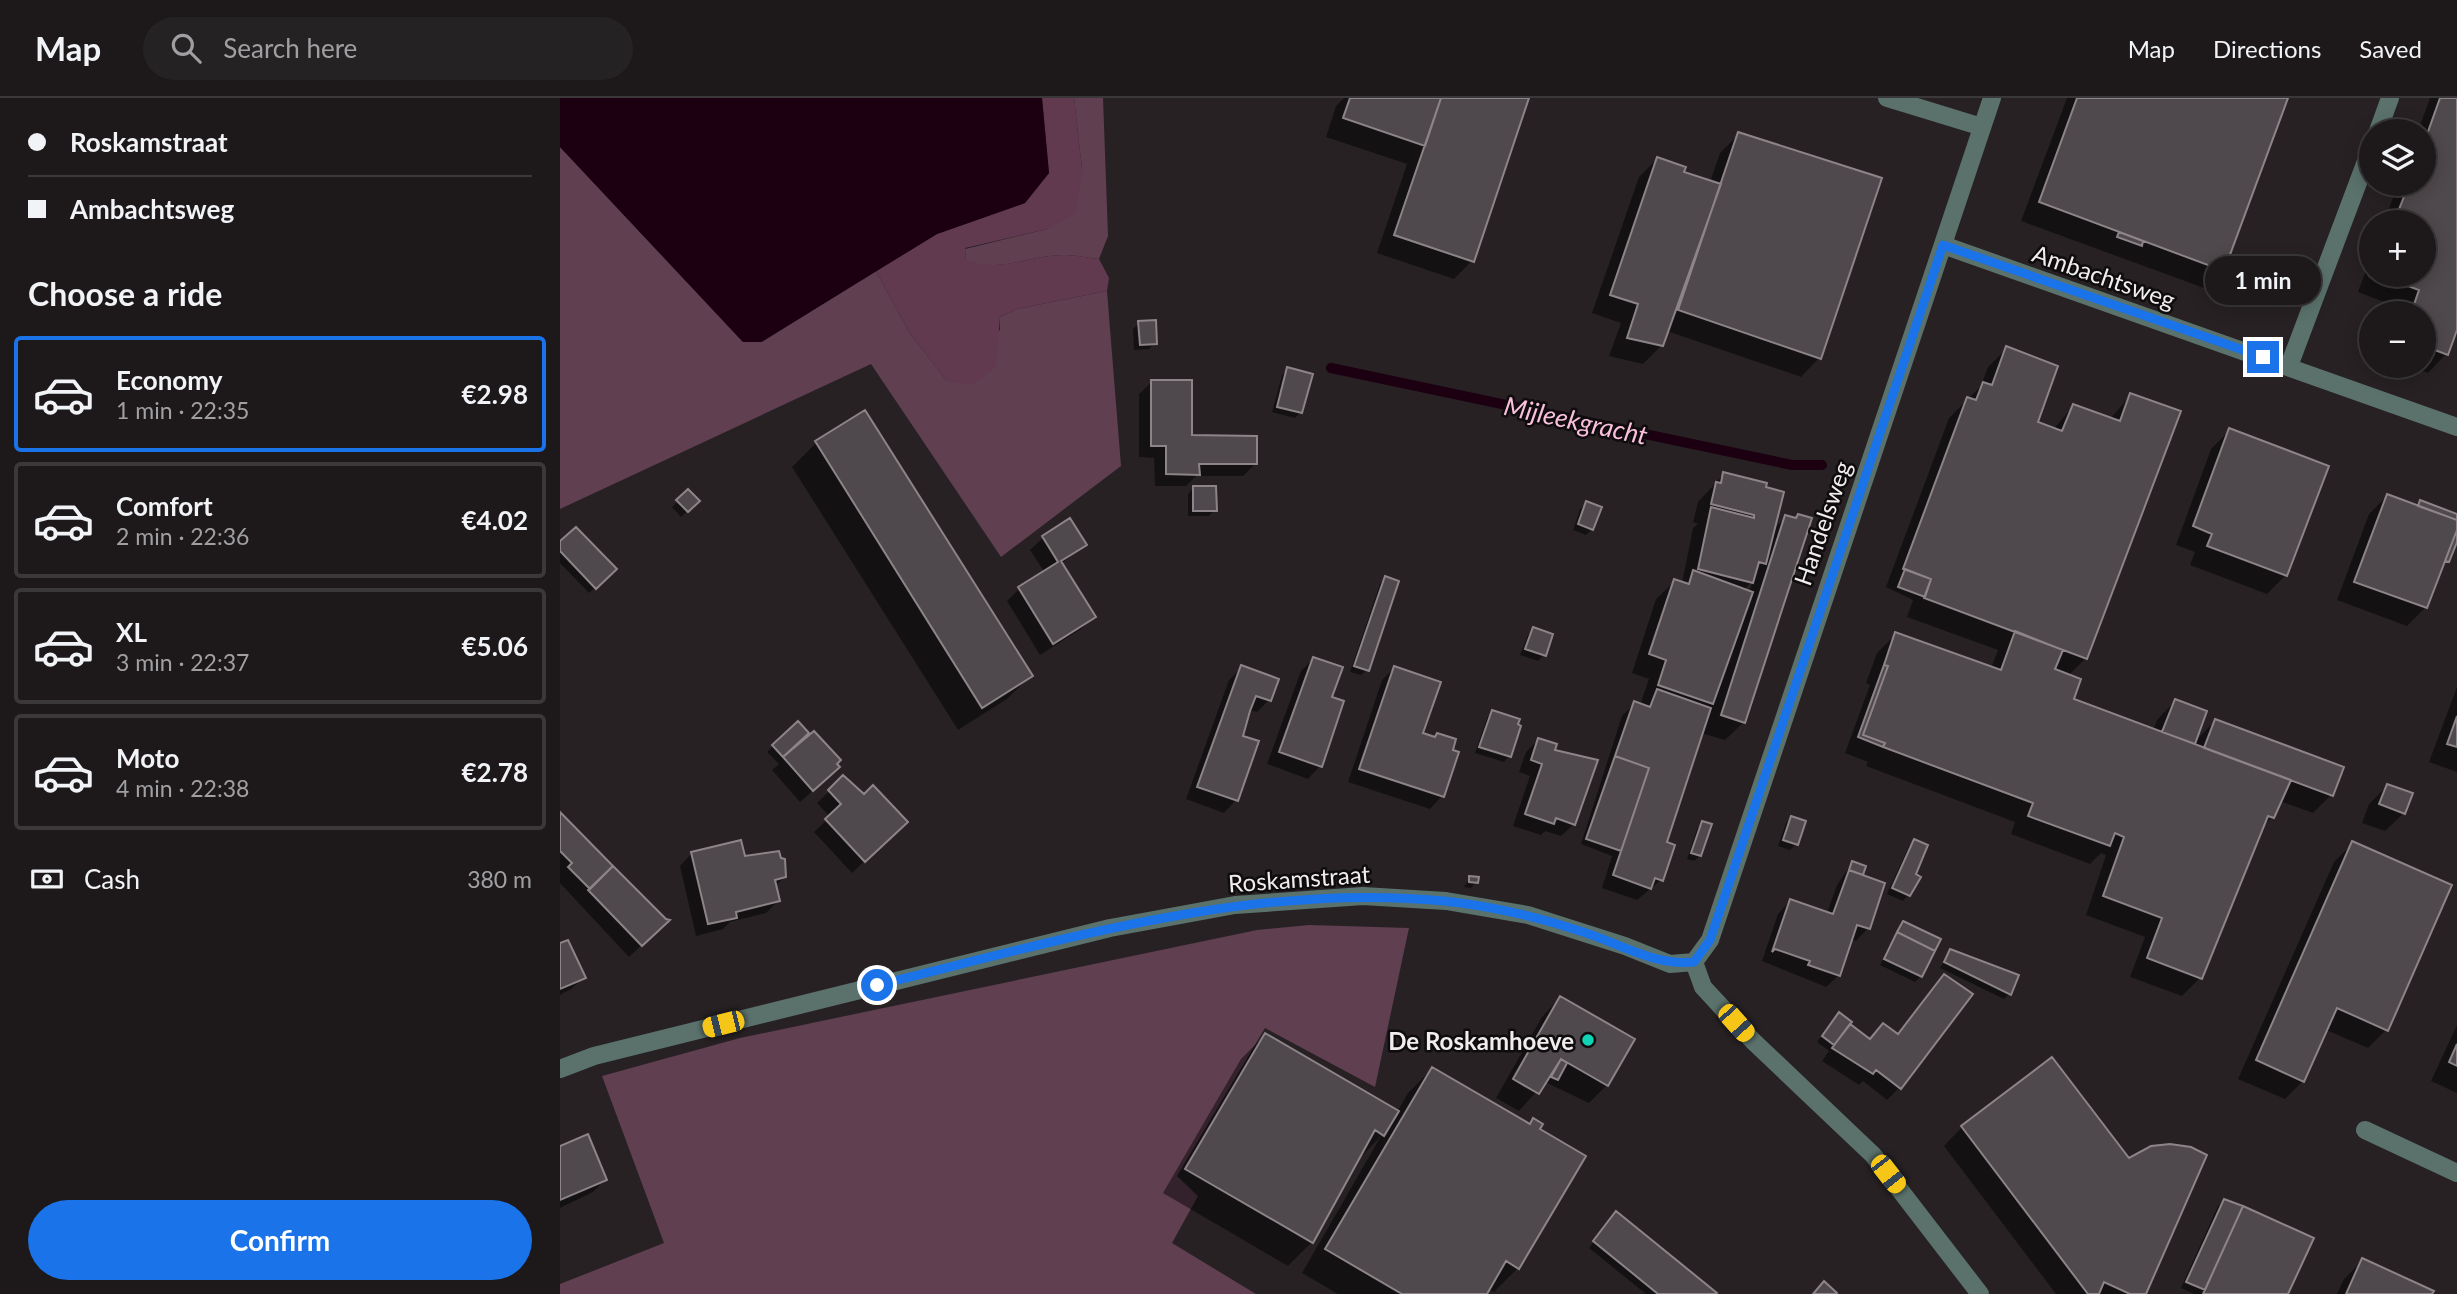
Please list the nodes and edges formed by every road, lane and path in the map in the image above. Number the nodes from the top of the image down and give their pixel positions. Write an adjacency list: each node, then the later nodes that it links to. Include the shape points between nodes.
1 (1887, 98): 5 (street)
2 (1992, 98): 5 (street, Handelsweg)
3 (2390, 98): 4 (street)
4 (2382, 119)
5 (1982, 127): 7 (street, Handelsweg)
6 (2359, 180): 8 (street)
7 (1943, 245): 8 (street, Ambachtsweg); 10 (street, Handelsweg, via 1710,940)
8 (2288, 366): 9 (street, Ambachtsweg)
9 (2457, 427)
10 (1694, 962): 11 (street, Roskamstraat, via 1670,964 1528,915 1446,901 1363,896 1235,905 928,972 594,1056); 14 (street, via 1703,987 1752,1041 1873,1155)
11 (560, 1069)
12 (2365, 1130): 13 (street)
13 (2457, 1173)
14 (1980, 1294)

